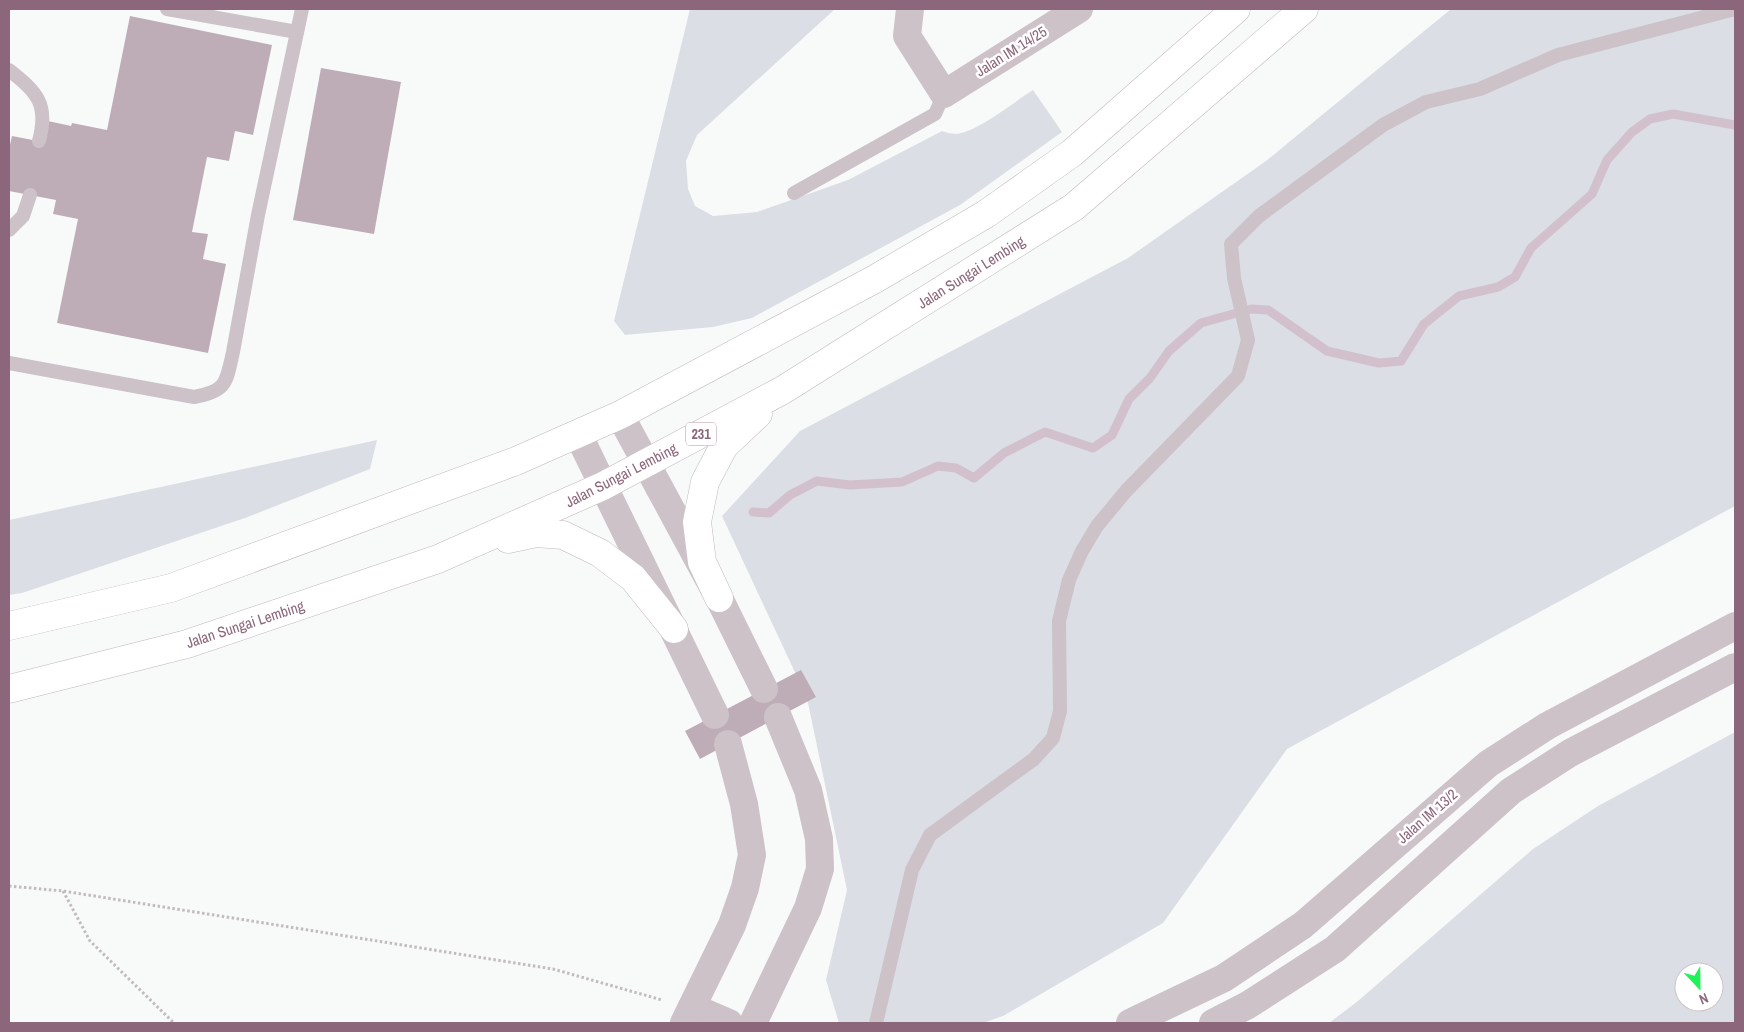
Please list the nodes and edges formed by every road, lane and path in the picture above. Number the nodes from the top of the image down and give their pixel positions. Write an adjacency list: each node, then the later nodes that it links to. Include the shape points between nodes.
1 (167, 9): 8 (lane)
2 (302, 9): 8 (lane)
3 (910, 9): 10 (street, via 907,36)
4 (1079, 9): 10 (street, Jalan IM 14/25)
5 (1236, 9): 17 (main road, via 1072,152 986,214 875,279)
6 (1304, 9): 16 (main road, Jalan Sungai Lembing / 231, via 1074,207)
7 (1735, 9): 38 (lane, via 1558,55 1480,89 1426,102 1383,125 1259,216 1231,244 1234,278 1248,340 1238,376 1126,492 1097,526 1082,551 1069,580 1059,621 1060,712 1053,738 1034,759 930,834 912,870)
8 (297, 32): 15 (lane, via 233,352 222,386 212,394 194,397)
9 (9, 70): 11 (lane, via 30,87 40,104 44,123)
10 (944, 94): 12 (lane, via 934,114)
11 (39, 141)
12 (794, 193)
13 (30, 195): 14 (lane, via 23,216)
14 (9, 230)
15 (9, 363)
16 (783, 390): 19 (main road, Jalan Sungai Lembing / 231); 22 (main road, via 724,446 705,482 697,522 702,562)
17 (620, 415): 18 (main road); 19 (street)
18 (578, 434): 20 (street); 23 (main road, via 516,461 171,588)
19 (646, 463): 20 (main road, Jalan Sungai Lembing / 231); 22 (street)
20 (603, 486): 21 (main road, Jalan Sungai Lembing / 231); 25 (street)
21 (438, 558): 25 (main road, via 536,533 563,535 600,553 632,578); 27 (main road, Jalan Sungai Lembing / 231, via 187,644)
22 (719, 598): 28 (street)
23 (9, 626)
24 (1735, 626): 39 (street, Jalan IM 13/2, via 1547,726 1488,764 1303,925 1224,978)
25 (674, 629): 29 (street)
26 (1735, 666): 40 (street, via 1570,754 1511,791 1335,949 1248,1005)
27 (9, 689)
28 (764, 689)
29 (715, 715)
30 (778, 717): 37 (street, via 808,790 819,838 820,869 808,908)
31 (728, 744): 34 (street, via 744,804 752,855 732,926)
32 (9, 886): 33 (path)
33 (63, 891): 34 (path, via 552,969 622,990); 35 (path, via 90,941)
34 (688, 1015): 36 (street)
35 (174, 1023)
36 (729, 1023)
37 (753, 1023)
38 (876, 1023)
39 (1130, 1023)
40 (1213, 1023)

